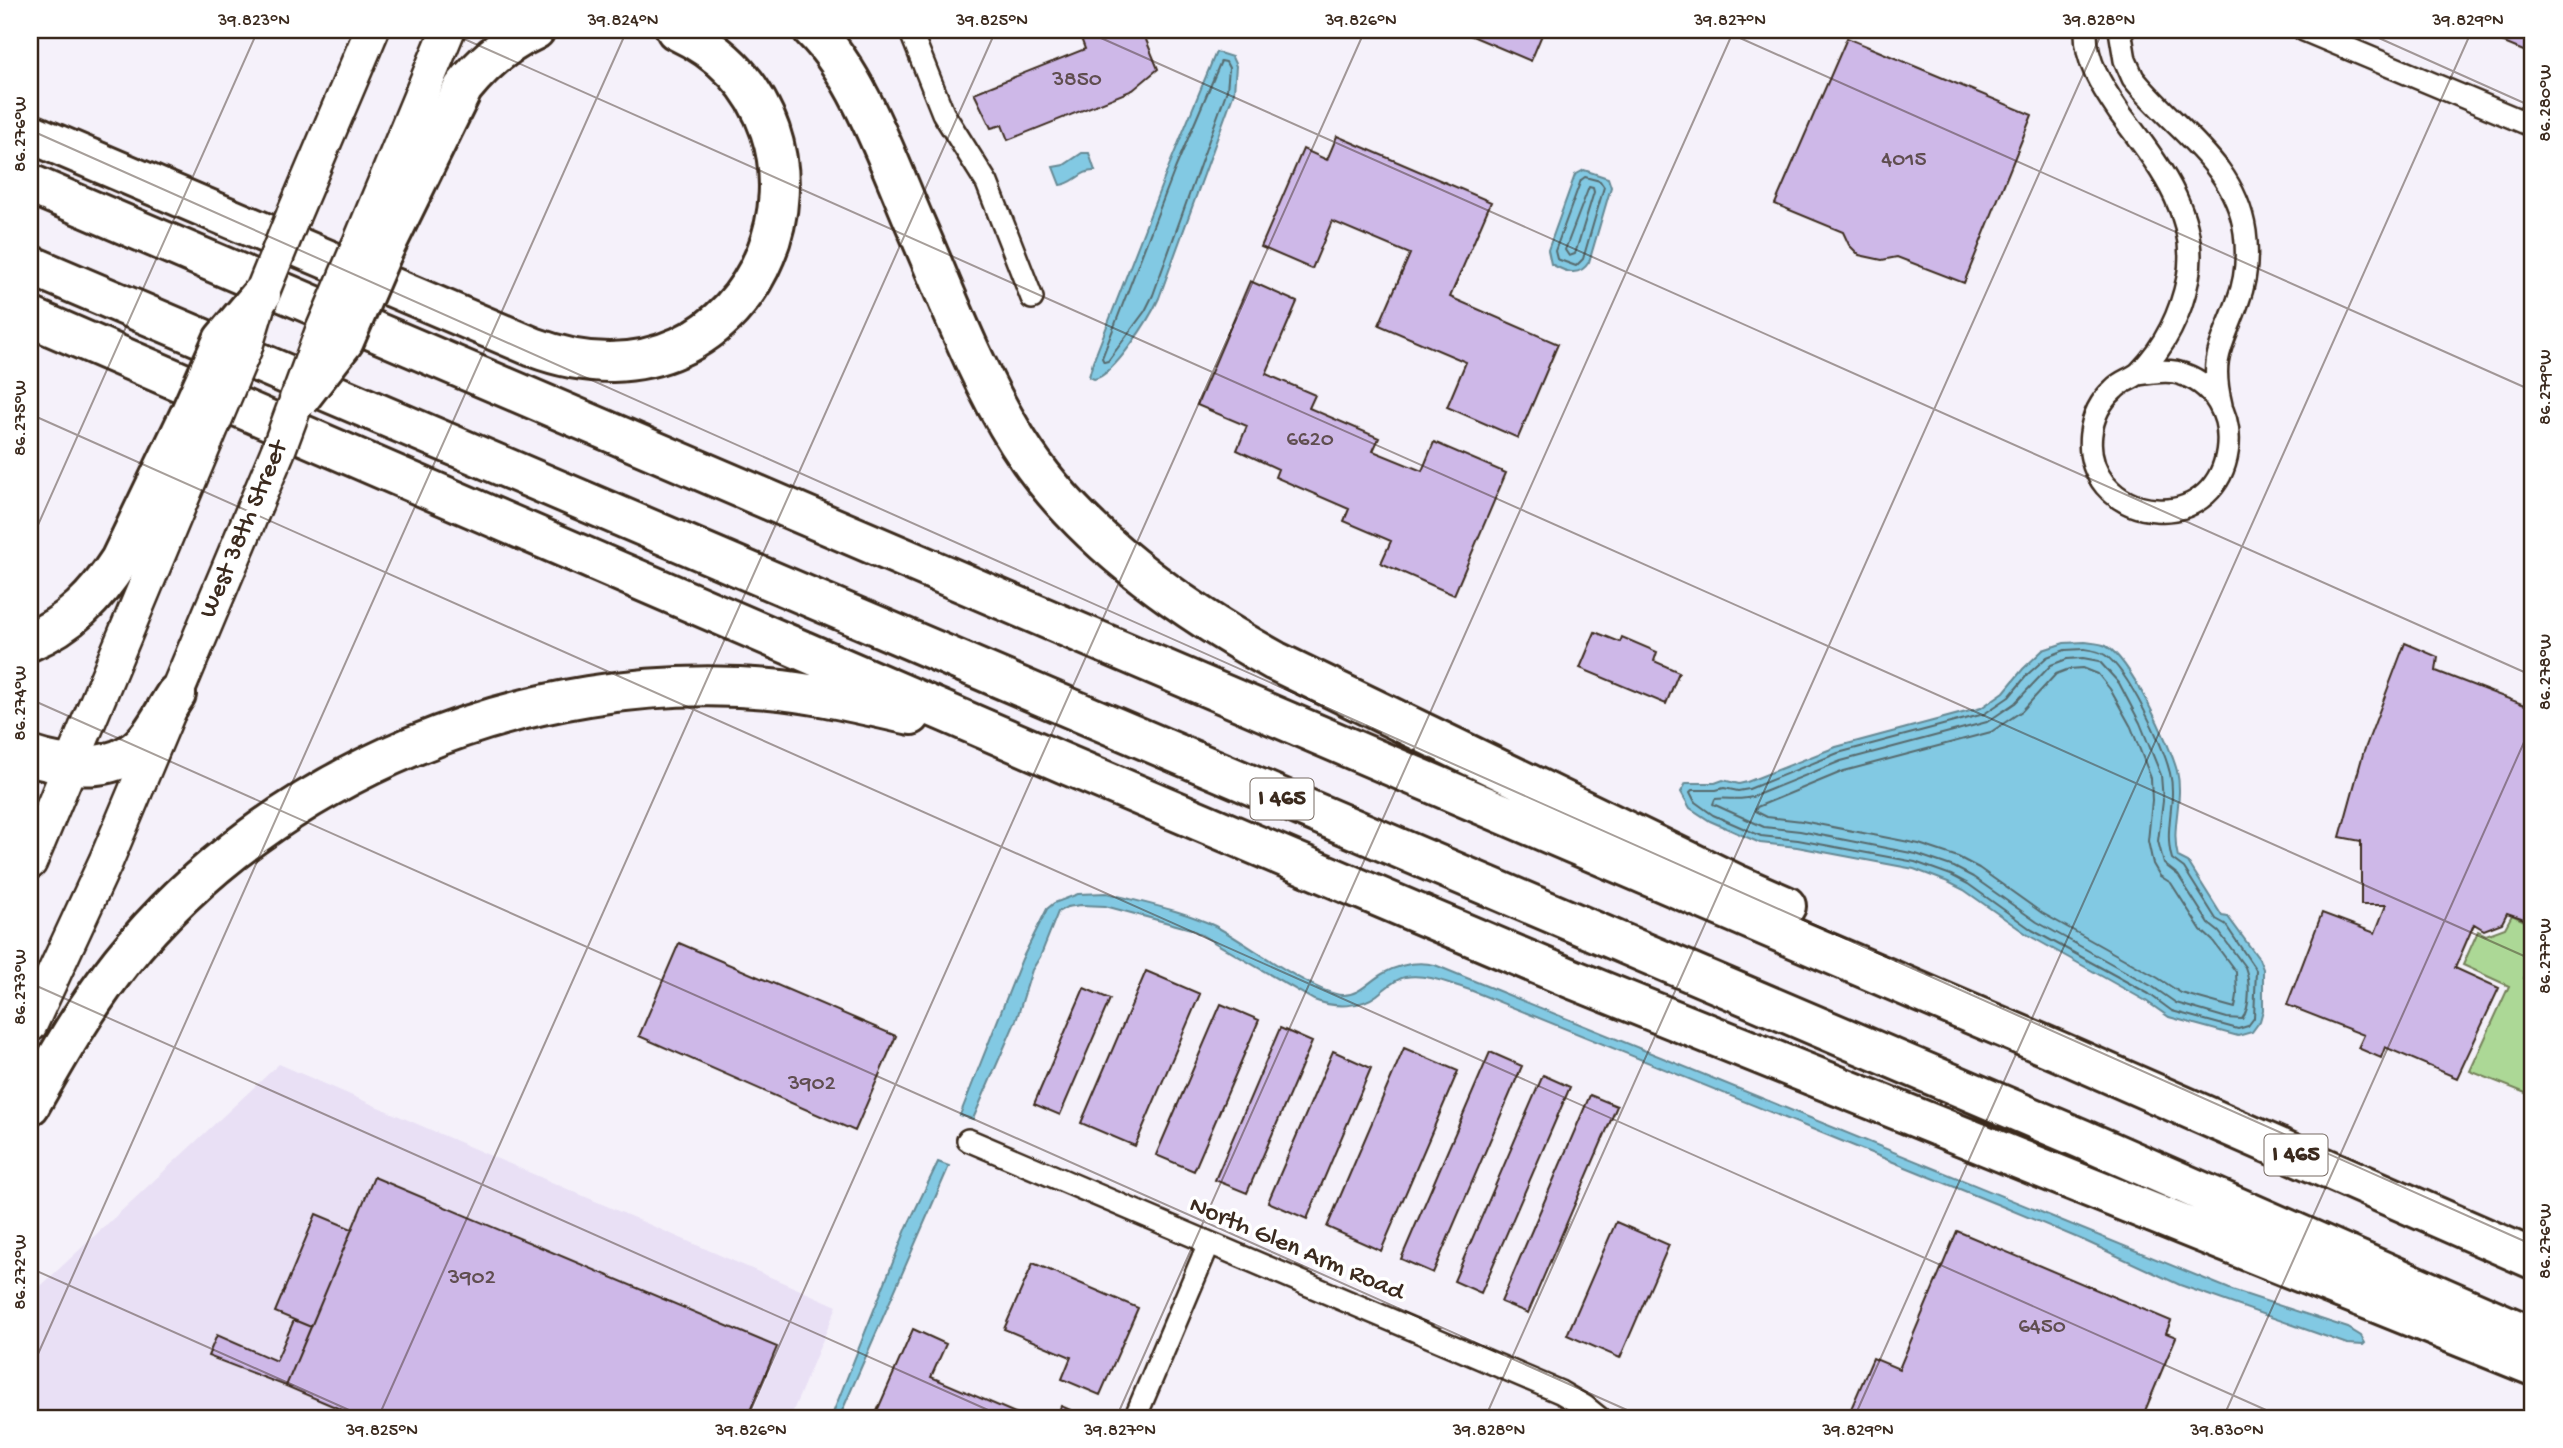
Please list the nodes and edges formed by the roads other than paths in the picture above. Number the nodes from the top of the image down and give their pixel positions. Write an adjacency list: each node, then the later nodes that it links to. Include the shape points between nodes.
1 (372, 30): 15 (main road, bridge)
2 (448, 30): 13 (main road)
3 (535, 30): 13 (highway, via 505,46 463,88)
4 (676, 30): 11 (highway, via 702,43 729,66 758,107 778,173 775,225 758,273 726,315 683,345 634,361 582,361 533,348)
5 (813, 30): 29 (highway, via 868,116 973,361 1003,418 1048,482 1143,576 1226,634 1330,689 1738,885 1937,971)
6 (910, 30): 16 (street, via 940,107 987,183)
7 (2086, 30): 18 (street, via 2094,70 2169,182 2188,237 2182,306 2163,342)
8 (2120, 30): 20 (street, via 2124,60 2133,78 2218,166 2243,219 2247,247 2244,282 2218,349)
9 (2304, 30): 10 (street)
10 (2533, 126)
11 (30, 133)
12 (30, 184): 29 (highway, I 465)
13 (370, 250): 19 (highway, bridge, via 344,341)
14 (30, 265): 34 (highway, I 465, via 2082,1139)
15 (261, 295): 21 (highway, bridge, via 223,340)
16 (1032, 298)
17 (30, 317): 26 (highway)
18 (2138, 374): 20 (street, via 2161,371 2187,376 2212,394); 20 (street, via 2105,397 2090,435 2098,473 2127,503 2149,510 2172,509 2208,491 2223,470 2228,451 2229,433)
19 (299, 399): 23 (main road, West 38th Street, bridge)
20 (2222, 410)
21 (202, 419): 22 (highway, via 105,583 81,610); 25 (main road)
22 (30, 641)
23 (176, 694): 25 (highway, via 130,754 97,765); 28 (main road, West 38th Street)
24 (30, 756): 25 (highway)
25 (71, 764): 27 (main road)
26 (1070, 766): 30 (highway, via 913,716 771,689 628,691 491,717 378,760 276,820 206,875 143,936 105,983); 35 (highway, via 1570,978)
27 (30, 862)
28 (30, 1025)
29 (2058, 1051): 33 (highway, I 465)
30 (30, 1105)
31 (968, 1140): 32 (street, North Glen Arm Road)
32 (1209, 1243): 36 (street); 37 (street, North Glen Arm Road, via 1560,1392)
33 (2533, 1258)
34 (2533, 1338)
35 (2533, 1366)
36 (1135, 1418)
37 (1599, 1418)

